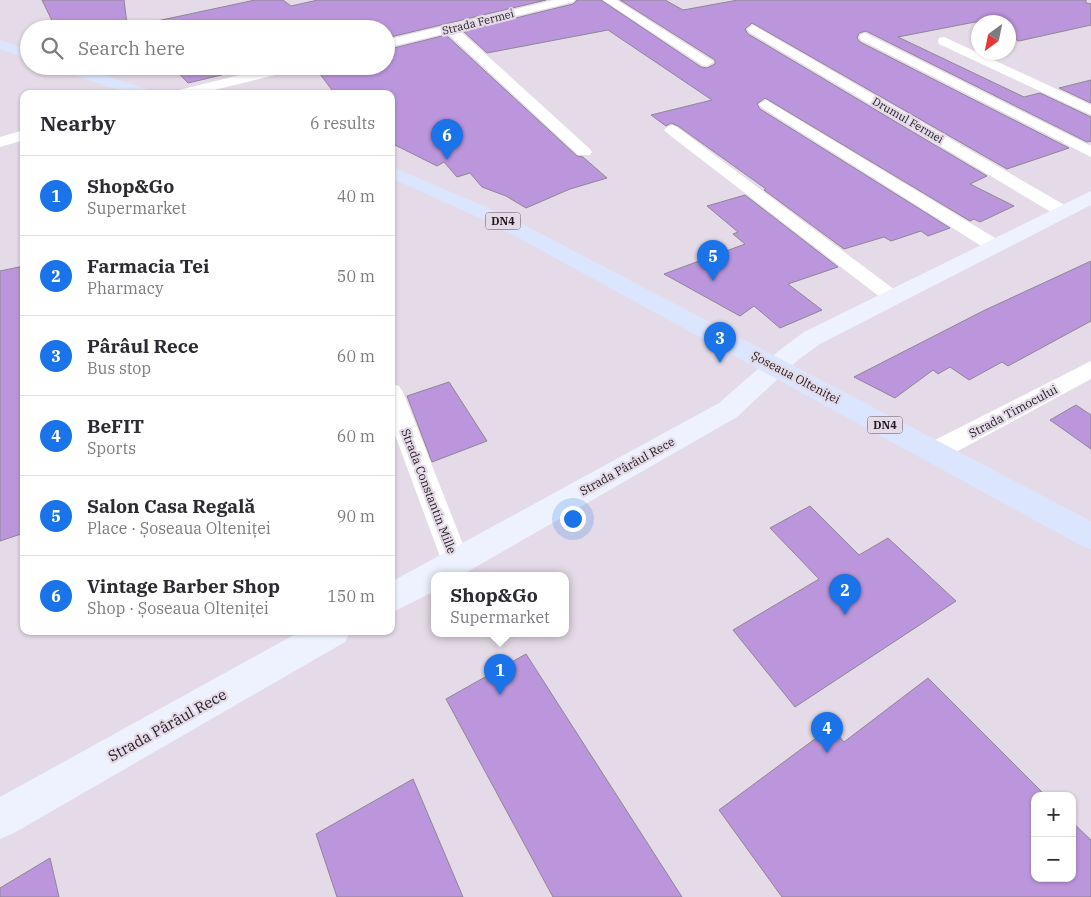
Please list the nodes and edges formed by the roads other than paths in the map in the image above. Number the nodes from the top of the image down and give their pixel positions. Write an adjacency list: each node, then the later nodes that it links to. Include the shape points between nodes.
1 (569, 0): 4 (street, Strada Fermei)
2 (609, 0): 12 (street)
3 (509, 4): 4 (street)
4 (524, 11): 5 (street, Strada Fermei)
5 (450, 29): 9 (street, Strada Fermei); 22 (street)
6 (753, 29): 26 (street, Drumul Fermei)
7 (865, 37): 23 (street)
8 (944, 41): 18 (street)
9 (395, 42)
10 (0, 44): 11 (main road)
11 (20, 52)
12 (708, 62)
13 (88, 75): 15 (main road)
14 (257, 75): 16 (street)
15 (134, 90)
16 (196, 90)
17 (766, 104): 27 (street)
18 (1091, 111)
19 (672, 130): 28 (street)
20 (20, 136): 21 (street)
21 (0, 142)
22 (584, 152)
23 (1091, 152)
24 (395, 173): 29 (main road, Șoseaua Olteniței / DN4, via 502,221)
25 (1091, 197): 26 (street)
26 (1062, 211): 27 (street)
27 (992, 246): 28 (street)
28 (892, 297): 29 (street, via 798,346)
29 (776, 366): 32 (main road, Șoseaua Olteniței / DN4); 34 (street, Strada Pârâul Rece, via 754,391 728,410)
30 (1091, 369): 32 (street, Strada Timocului)
31 (395, 402): 34 (street, Strada Constantin Mille)
32 (934, 452): 33 (main road, Șoseaua Olteniței / DN4)
33 (1091, 536)
34 (456, 562): 35 (street, Strada Pârâul Rece)
35 (438, 572)
36 (431, 576): 37 (street, Strada Pârâul Rece)
37 (395, 597)
38 (327, 635): 39 (street, Strada Pârâul Rece)
39 (0, 819)

